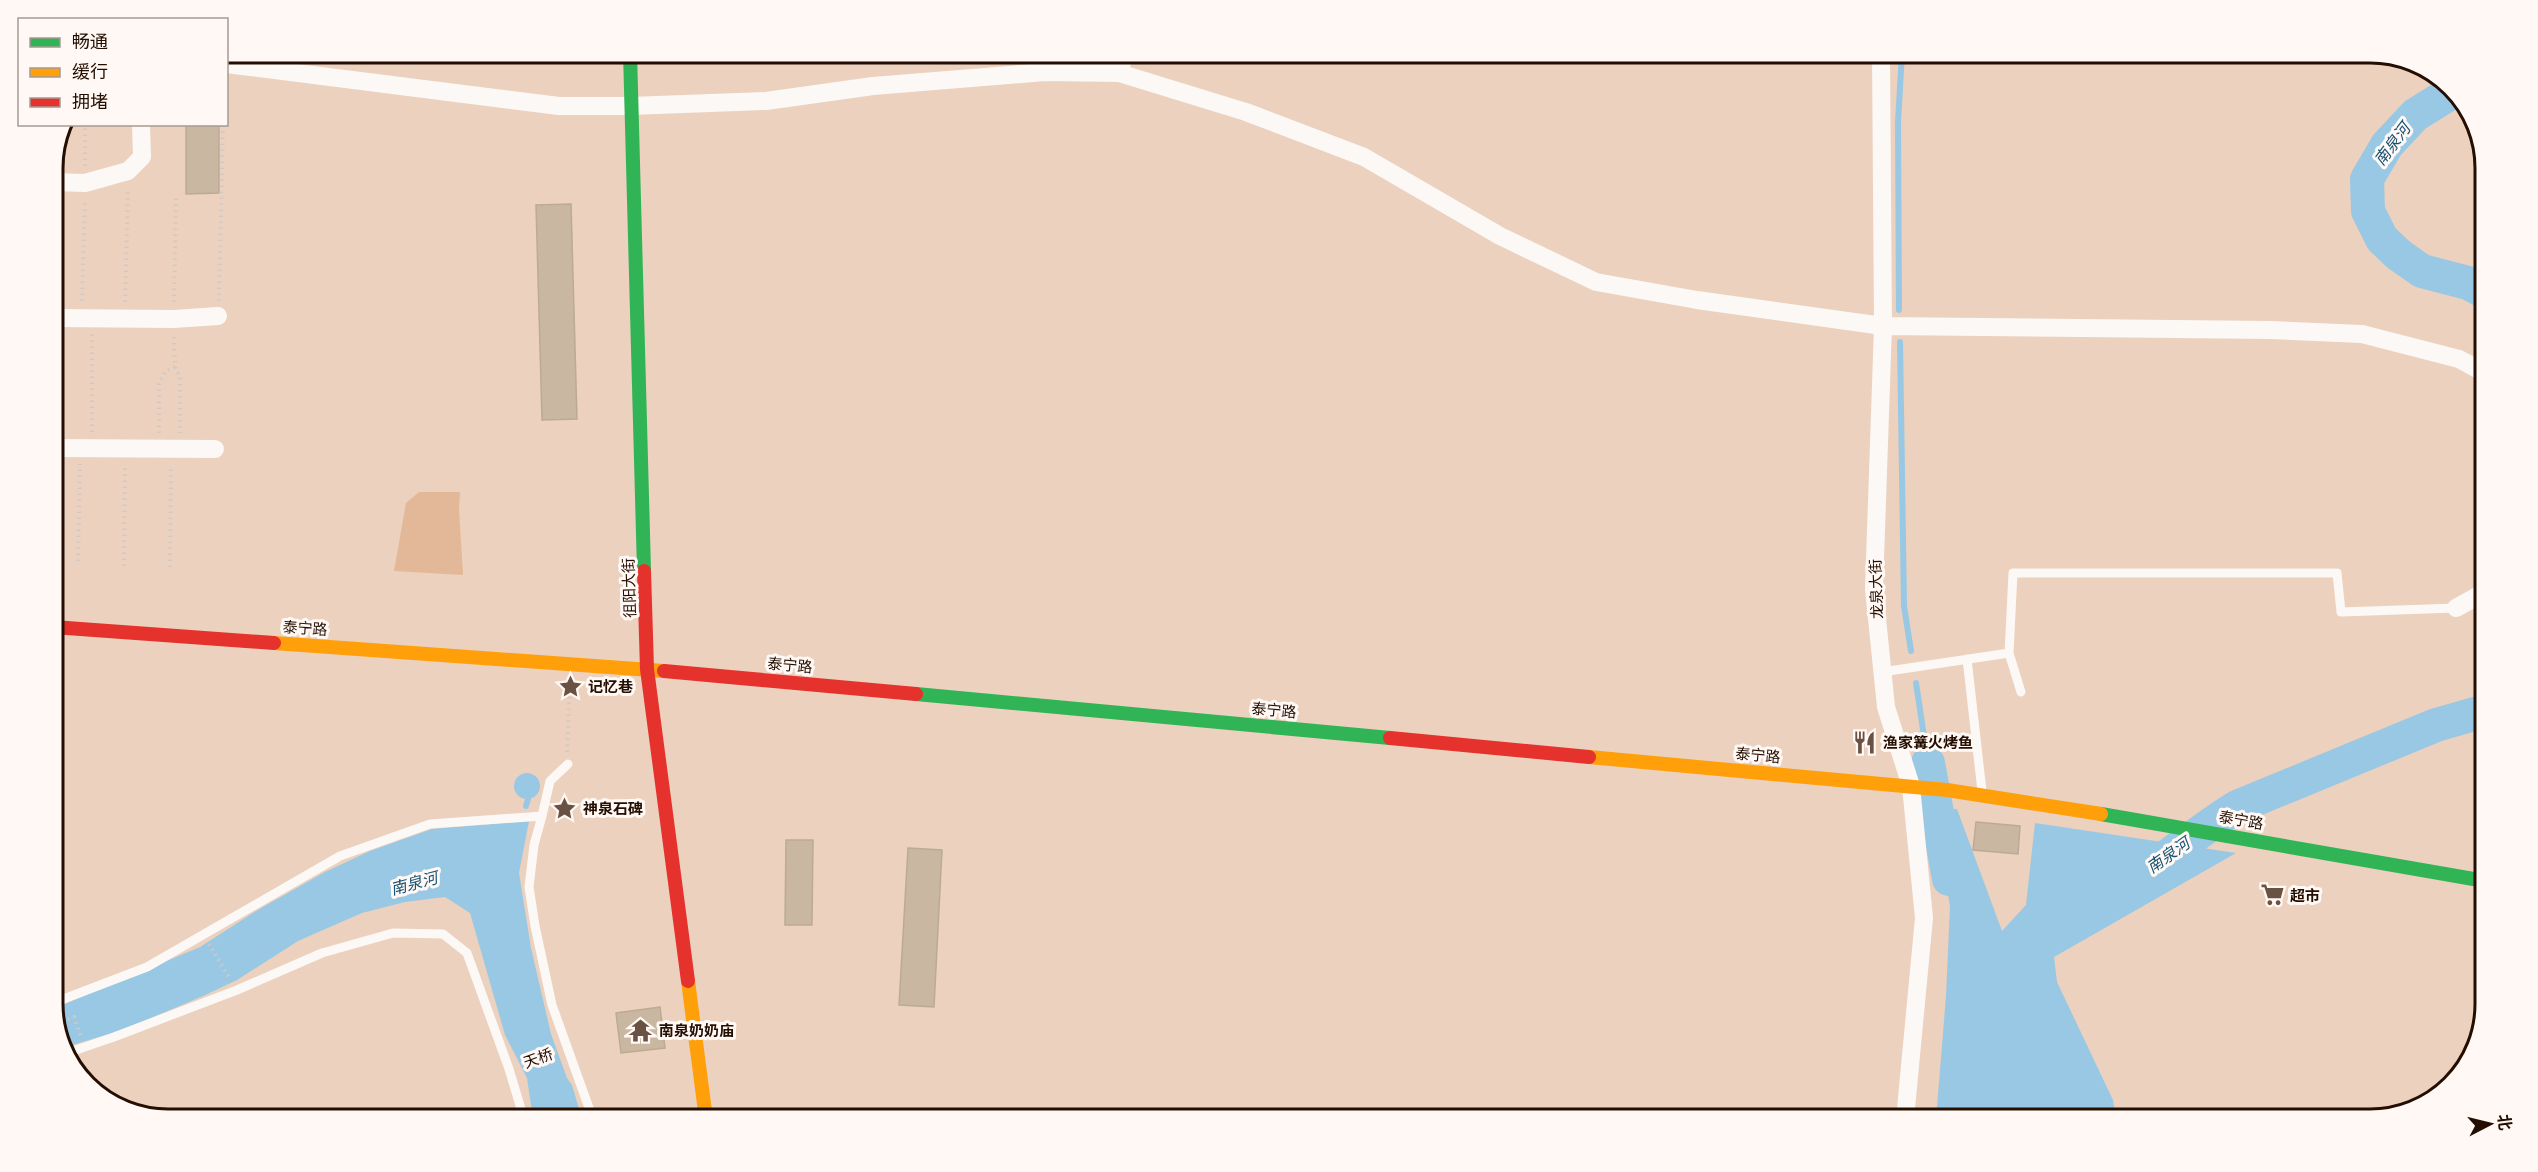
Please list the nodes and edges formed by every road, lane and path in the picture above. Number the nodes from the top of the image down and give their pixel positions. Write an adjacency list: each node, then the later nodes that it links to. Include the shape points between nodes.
1 (630, 63): 6 (street, 徂阳大街)
2 (1122, 63): 5 (street)
3 (1881, 63): 17 (street, 龙泉大街)
4 (228, 64): 6 (street, via 559,106)
5 (1119, 73): 6 (street, via 1045,72 873,86 766,100); 17 (street, via 1246,112 1364,157 1500,236 1596,282)
6 (630, 106): 34 (street, 徂阳大街)
7 (85, 126): 12 (path)
8 (141, 126): 10 (street, via 142,157)
9 (224, 126): 13 (path)
10 (128, 171): 12 (street); 16 (path)
11 (63, 182): 12 (street)
12 (85, 183): 15 (path)
13 (218, 316): 16 (street)
14 (63, 318): 15 (street)
15 (87, 318): 16 (street); 21 (path)
16 (125, 319)
17 (1883, 326): 19 (street, via 2362,334 2459,358); 35 (street, 龙泉大街, via 1874,589)
18 (176, 367): 24 (path, via 165,372 159,384)
19 (2475, 367)
20 (63, 447): 21 (street)
21 (86, 448): 23 (street); 25 (path)
22 (215, 448): 24 (street)
23 (126, 449): 24 (street); 26 (path)
24 (165, 450): 27 (path)
25 (78, 561)
26 (124, 566)
27 (170, 567)
28 (2475, 597): 29 (street)
29 (2456, 608): 31 (lane, via 2341,612 2337,573 2013,573)
30 (63, 628): 33 (street, 泰宁路)
31 (2009, 653): 32 (lane); 36 (lane)
32 (1967, 659): 35 (lane); 40 (lane)
33 (571, 664): 34 (street, 泰宁路); 37 (path)
34 (647, 669): 39 (street, 泰宁路); 53 (street, 徂阳大街)
35 (1882, 672): 39 (street, 龙泉大街, via 1886,707)
36 (2021, 692)
37 (567, 743)
38 (568, 764): 41 (lane, via 550,781)
39 (1911, 786): 40 (street, 泰宁路); 54 (street, 龙泉大街, via 1924,918)
40 (1982, 795): 42 (street, 泰宁路)
41 (542, 816): 43 (lane, via 430,824 340,856); 48 (lane, via 529,886 547,983)
42 (2475, 878)
43 (204, 936): 44 (path); 45 (lane, via 147,967)
44 (237, 990): 47 (lane); 50 (lane, via 322,954 393,933 443,934 467,953)
45 (63, 999)
46 (64, 1021): 47 (path, via 74,1017)
47 (85, 1047): 49 (lane)
48 (567, 1047): 50 (path, 天桥); 52 (lane)
49 (74, 1051)
50 (509, 1069): 51 (lane)
51 (521, 1109)
52 (589, 1109)
53 (705, 1109)
54 (1906, 1109)

